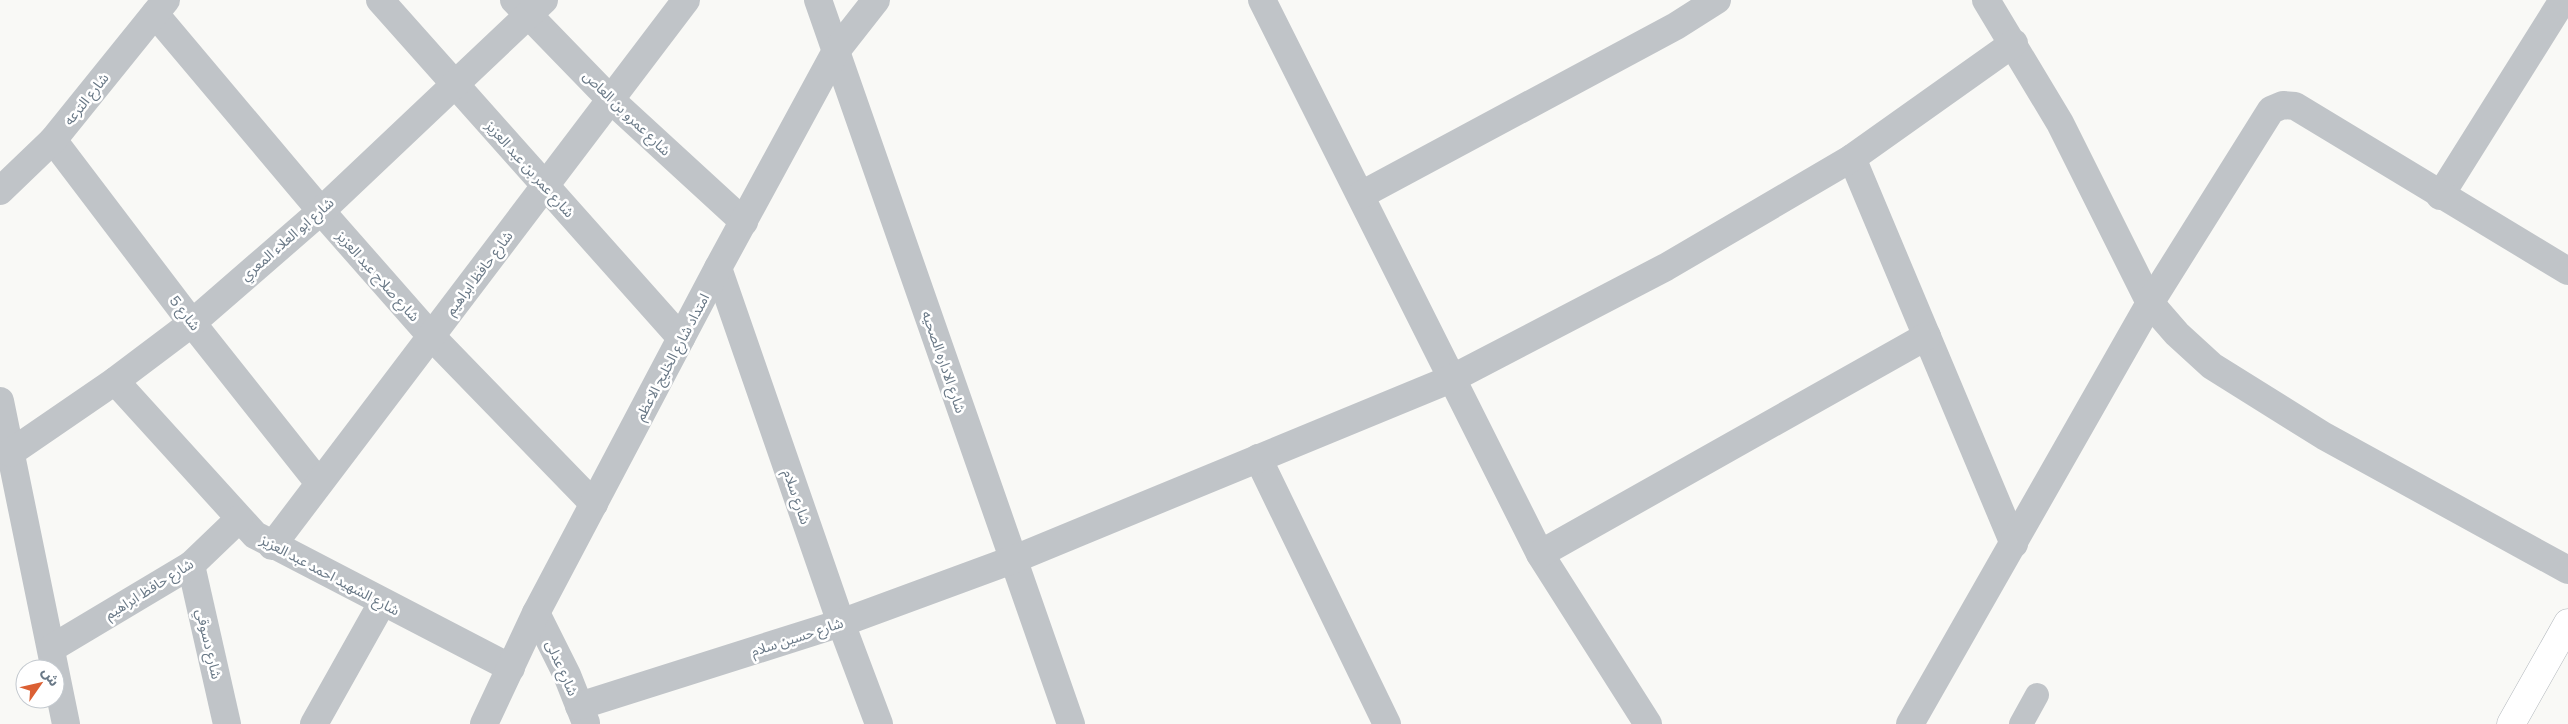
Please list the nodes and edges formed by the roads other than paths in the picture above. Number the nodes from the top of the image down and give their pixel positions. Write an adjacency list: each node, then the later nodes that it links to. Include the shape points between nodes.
1 (380, 0): 13 (street, شارع عمر بن عبد العزيز)
2 (686, 0): 14 (street, شارع حافظ ابراهيم)
3 (818, 0): 12 (street, شارع الاداره الصحيه)
4 (876, 0): 12 (street, امتداد شارع الخليج الاعظم)
5 (1262, 0): 19 (street)
6 (1717, 0): 19 (street, via 1676,26)
7 (1986, 0): 11 (street)
8 (2563, 0): 20 (street)
9 (529, 5): 13 (street, شارع ابو العلاء المعري); 14 (street, شارع عمرو بن العاص)
10 (160, 7): 15 (street, شارع الترعه); 21 (street, شارع صلاح عبد العزيز)
11 (2014, 43): 16 (street, شارع حسين سلام); 25 (street, via 2060,123)
12 (836, 51): 22 (street, امتداد شارع الخليج الاعظم); 41 (street, شارع الاداره الصحيه)
13 (454, 85): 17 (street, شارع عمر بن عبد العزيز); 21 (street, شارع ابو العلاء المعري)
14 (611, 100): 17 (street, شارع حافظ ابراهيم); 22 (street, شارع عمرو بن العاص)
15 (53, 140): 18 (street, شارع الترعه); 26 (street, شارع 5)
16 (1852, 158): 28 (street); 30 (street, شارع حسين سلام, via 1666,267)
17 (545, 186): 27 (street, شارع حافظ ابراهيم); 29 (street, شارع عمر بن عبد العزيز)
18 (0, 191)
19 (1361, 195): 30 (street)
20 (2440, 196): 24 (street); 25 (street, via 2295,106 2284,105 2271,110)
21 (320, 211): 26 (street, شارع ابو العلاء المعري); 27 (street, شارع صلاح عبد العزيز)
22 (744, 222): 23 (street, امتداد شارع الخليج الاعظم)
23 (718, 268): 29 (street, امتداد شارع الخليج الاعظم); 47 (street, شارع سلام)
24 (2568, 271)
25 (2150, 303): 38 (street); 43 (street, via 2176,334 2212,366 2324,436)
26 (192, 323): 31 (street, شارع ابو العلاء المعري); 35 (street, شارع 5)
27 (431, 336): 35 (street, شارع حافظ ابراهيم); 36 (street, شارع صلاح عبد العزيز)
28 (1927, 336): 38 (street); 40 (street)
29 (681, 338): 36 (street, امتداد شارع الخليج الاعظم)
30 (1451, 379): 34 (street, شارع حسين سلام); 40 (street)
31 (115, 381): 33 (street, شارع ابو العلاء المعري); 37 (street, شارع الشهيد احمد عبد العزيز)
32 (0, 401): 33 (street)
33 (10, 453): 48 (street)
34 (1258, 458): 41 (street, شارع حسين سلام); 58 (street)
35 (319, 483): 39 (street, شارع حافظ ابراهيم)
36 (594, 504): 45 (street, امتداد شارع الخليج الاعظم)
37 (239, 519): 39 (street, شارع الشهيد احمد عبد العزيز); 42 (street, شارع حافظ ابراهيم)
38 (2014, 544): 60 (street)
39 (272, 546): 44 (street, شارع الشهيد احمد عبد العزيز)
40 (1540, 554): 59 (street)
41 (1012, 560): 47 (street, شارع حسين سلام); 57 (street, شارع الاداره الصحيه)
42 (191, 565): 48 (street, شارع حافظ ابراهيم); 53 (street, شارع دسوقي)
43 (2568, 570)
44 (382, 603): 49 (street, شارع الشهيد احمد عبد العزيز); 54 (street)
45 (536, 613): 49 (street, امتداد شارع الخليج الاعظم); 51 (street, شارع عدلى)
46 (2568, 622): 62 (street)
47 (841, 623): 51 (street, شارع حسين سلام); 56 (street, شارع سلام)
48 (52, 648): 52 (street)
49 (511, 668): 55 (street, امتداد شارع الخليج الاعظم)
50 (2037, 695): 61 (lane)
51 (583, 715)
52 (66, 724)
53 (228, 724)
54 (314, 724)
55 (484, 724)
56 (879, 724)
57 (1071, 724)
58 (1387, 724)
59 (1648, 724)
60 (1910, 724)
61 (2022, 724)
62 (2511, 724)

